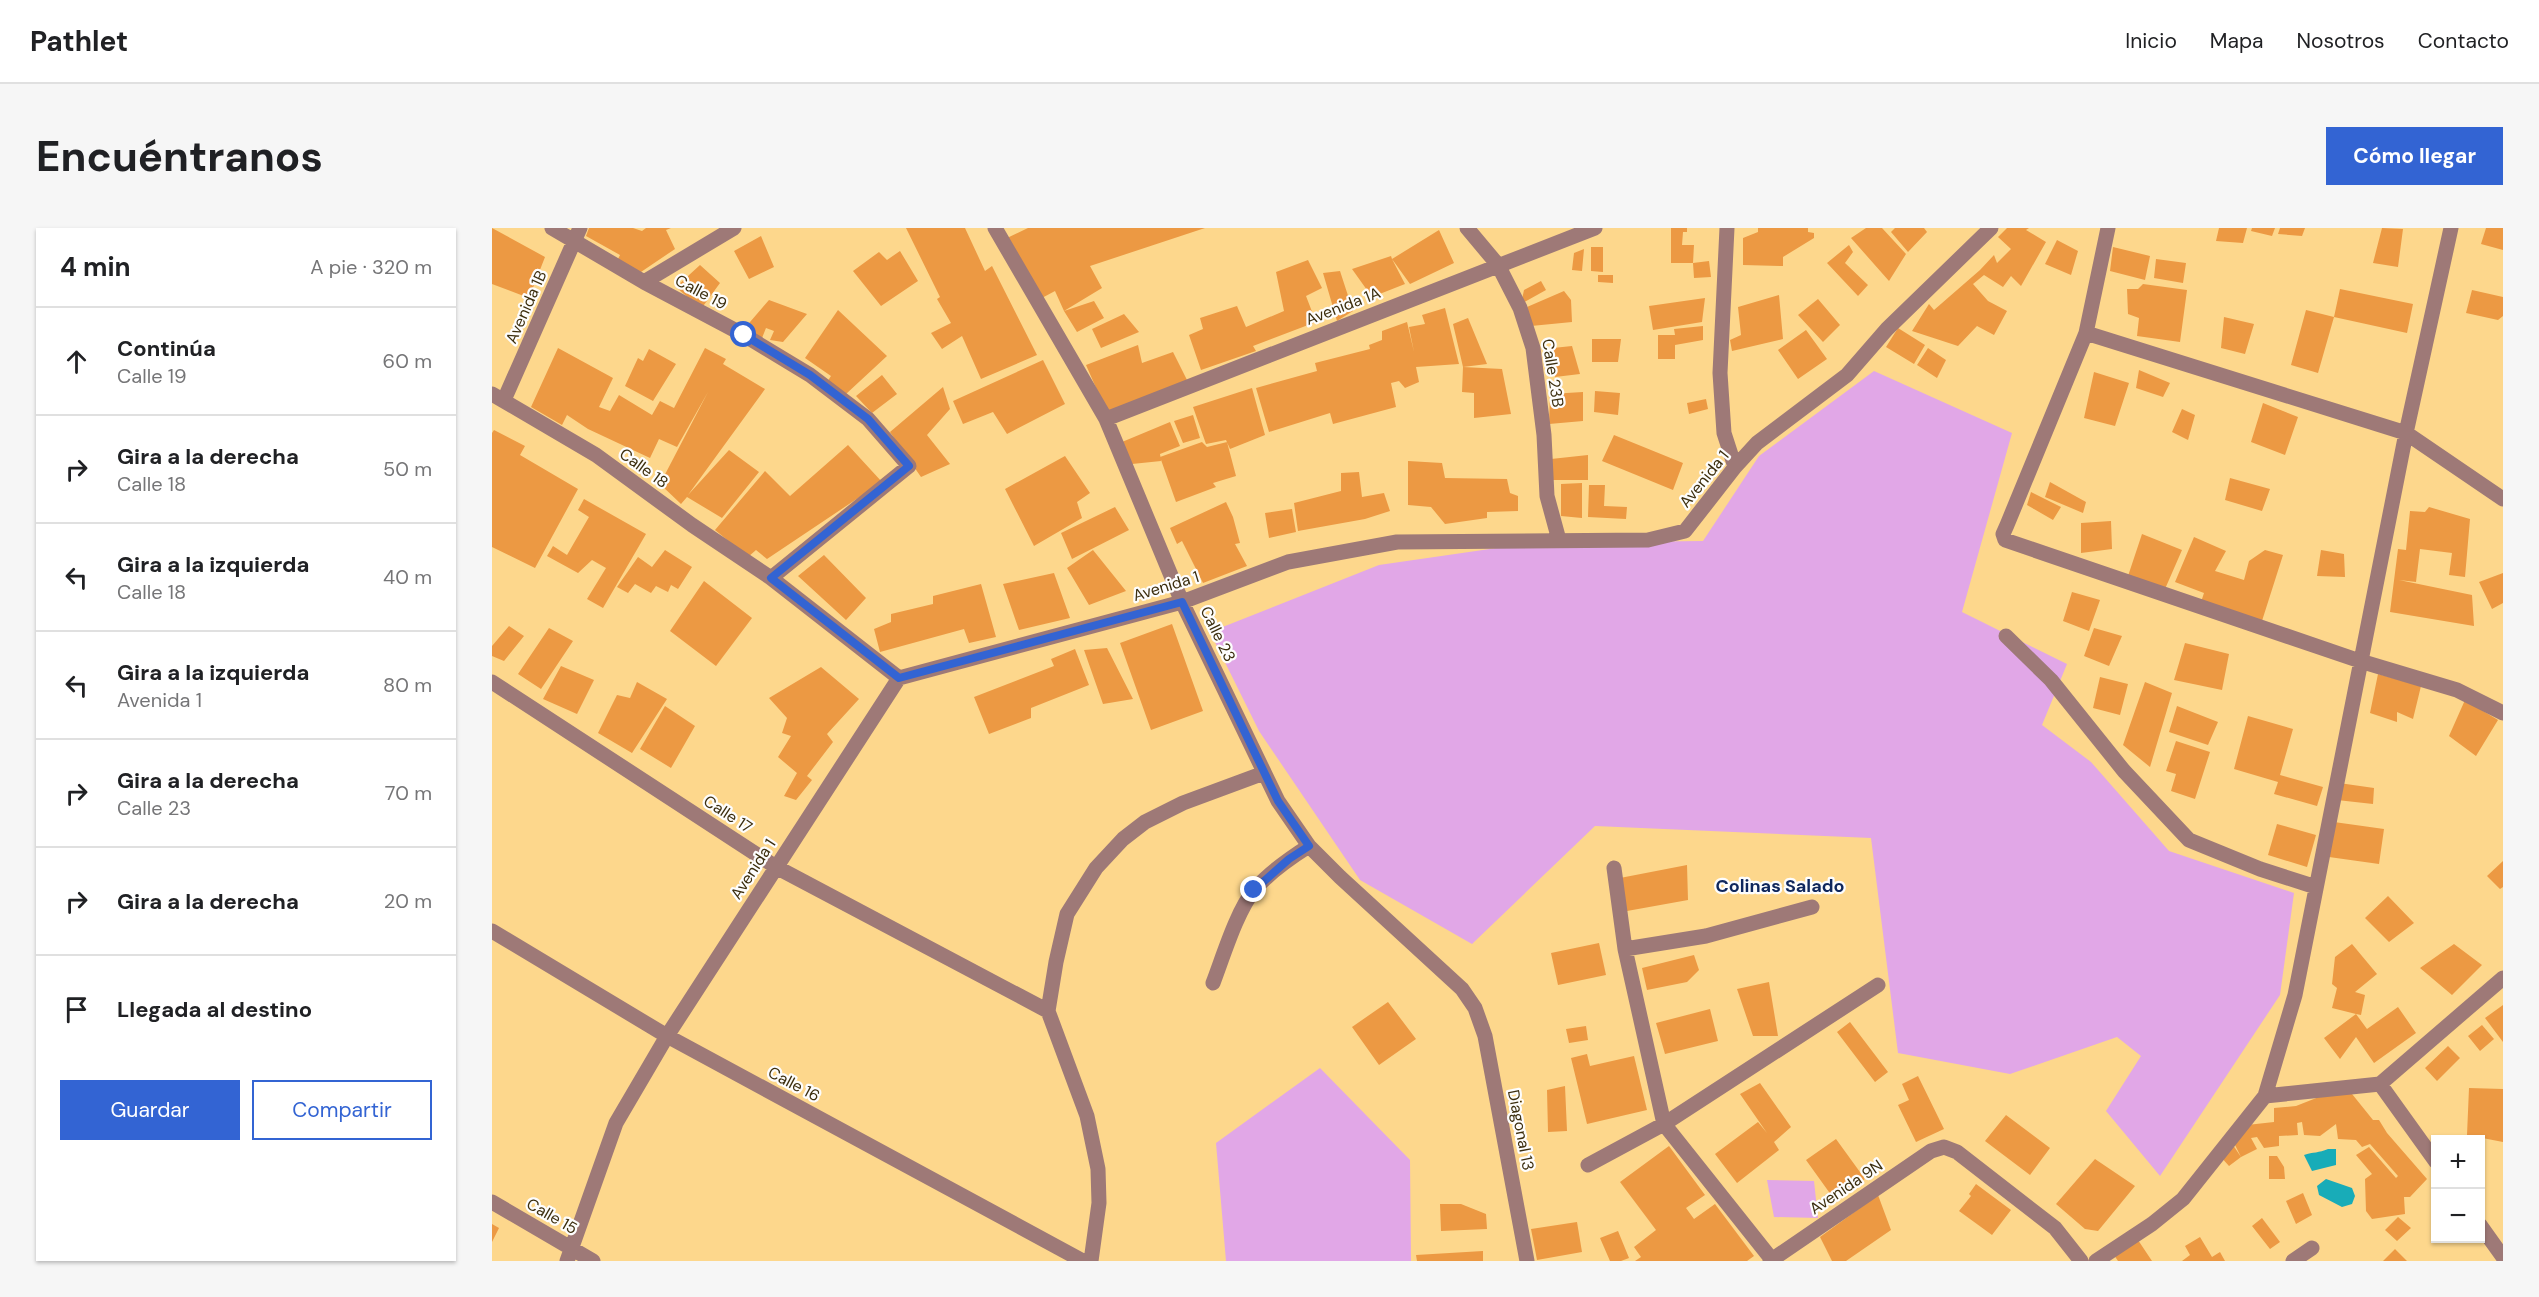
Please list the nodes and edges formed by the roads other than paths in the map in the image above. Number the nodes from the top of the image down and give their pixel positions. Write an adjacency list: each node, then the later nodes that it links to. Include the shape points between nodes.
1 (552, 228): 10 (street, Calle 19)
2 (734, 228): 12 (street)
3 (995, 228): 15 (street, Calle 23)
4 (1467, 228): 11 (street, Calle 23B)
5 (1594, 228): 11 (street, Avenida 1A)
6 (1727, 228): 17 (street, via 1720,373 1724,433)
7 (1991, 228): 17 (street, Avenida 1, via 1887,328 1847,375 1757,443)
8 (2108, 228): 13 (street)
9 (2451, 228): 16 (street)
10 (578, 234): 12 (street, Calle 19); 14 (street, Avenida 1B)
11 (1498, 265): 15 (street, Avenida 1A); 19 (street, Calle 23B, via 1520,309 1533,348 1547,496)
12 (645, 282): 20 (street, Calle 19, via 810,375 868,419 909,466)
13 (2086, 333): 16 (street); 23 (street, via 2003,534 2005,540)
14 (498, 397): 20 (street, Calle 18, via 596,455)
15 (1106, 419): 21 (street, Calle 23)
16 (2406, 433): 18 (street); 23 (street)
17 (1735, 467): 19 (street, Avenida 1, via 1684,531 1648,540)
18 (2503, 499)
19 (1559, 540): 21 (street, Avenida 1, via 1397,542 1288,562)
20 (771, 578): 24 (street, Calle 18)
21 (1182, 602): 24 (street, Avenida 1); 27 (street, Calle 23)
22 (2006, 636): 31 (street, via 2052,680 2124,771 2189,840)
23 (2361, 661): 26 (street, via 2457,690); 31 (street)
24 (899, 678): 29 (street, Avenida 1)
25 (492, 682): 29 (street, Calle 17)
26 (2503, 713)
27 (1264, 773): 28 (street, Calle 23); 39 (street, via 1145,822 1096,868 1067,914)
28 (1309, 846): 36 (street, via 1254,890 1236,923); 38 (street, Calle 23, via 1462,989)
29 (776, 867): 39 (street, Calle 17); 40 (street, Avenida 1)
30 (1614, 868): 34 (street)
31 (2316, 887): 42 (street, via 2295,995)
32 (1812, 908): 34 (street, via 1706,936)
33 (492, 931): 40 (street, Calle 16)
34 (1625, 949): 43 (street)
35 (2503, 978): 41 (street)
36 (1213, 983)
37 (1878, 985): 43 (street)
38 (1475, 1008): 54 (street, Diagonal 13, via 1485,1036)
39 (1048, 1011): 53 (street, via 1087,1116 1098,1169 1099,1203)
40 (667, 1036): 49 (street, Avenida 1, via 616,1123); 52 (street, Calle 16)
41 (2380, 1084): 42 (street); 44 (street)
42 (2265, 1096): 57 (street, via 2182,1199)
43 (1664, 1124): 45 (street); 55 (street)
44 (2431, 1155)
45 (1588, 1165)
46 (492, 1202): 49 (street, Calle 15)
47 (2485, 1231): 50 (street)
48 (2312, 1248): 58 (street)
49 (568, 1254): 51 (street, Calle 15)
50 (2503, 1257)
51 (593, 1261)
52 (1083, 1261)
53 (1091, 1261)
54 (1527, 1261)
55 (1772, 1261): 56 (street, Avenida 9N, via 1932,1151 1944,1147 1957,1152 2055,1228)
56 (2081, 1261)
57 (2096, 1261)
58 (2293, 1261)

